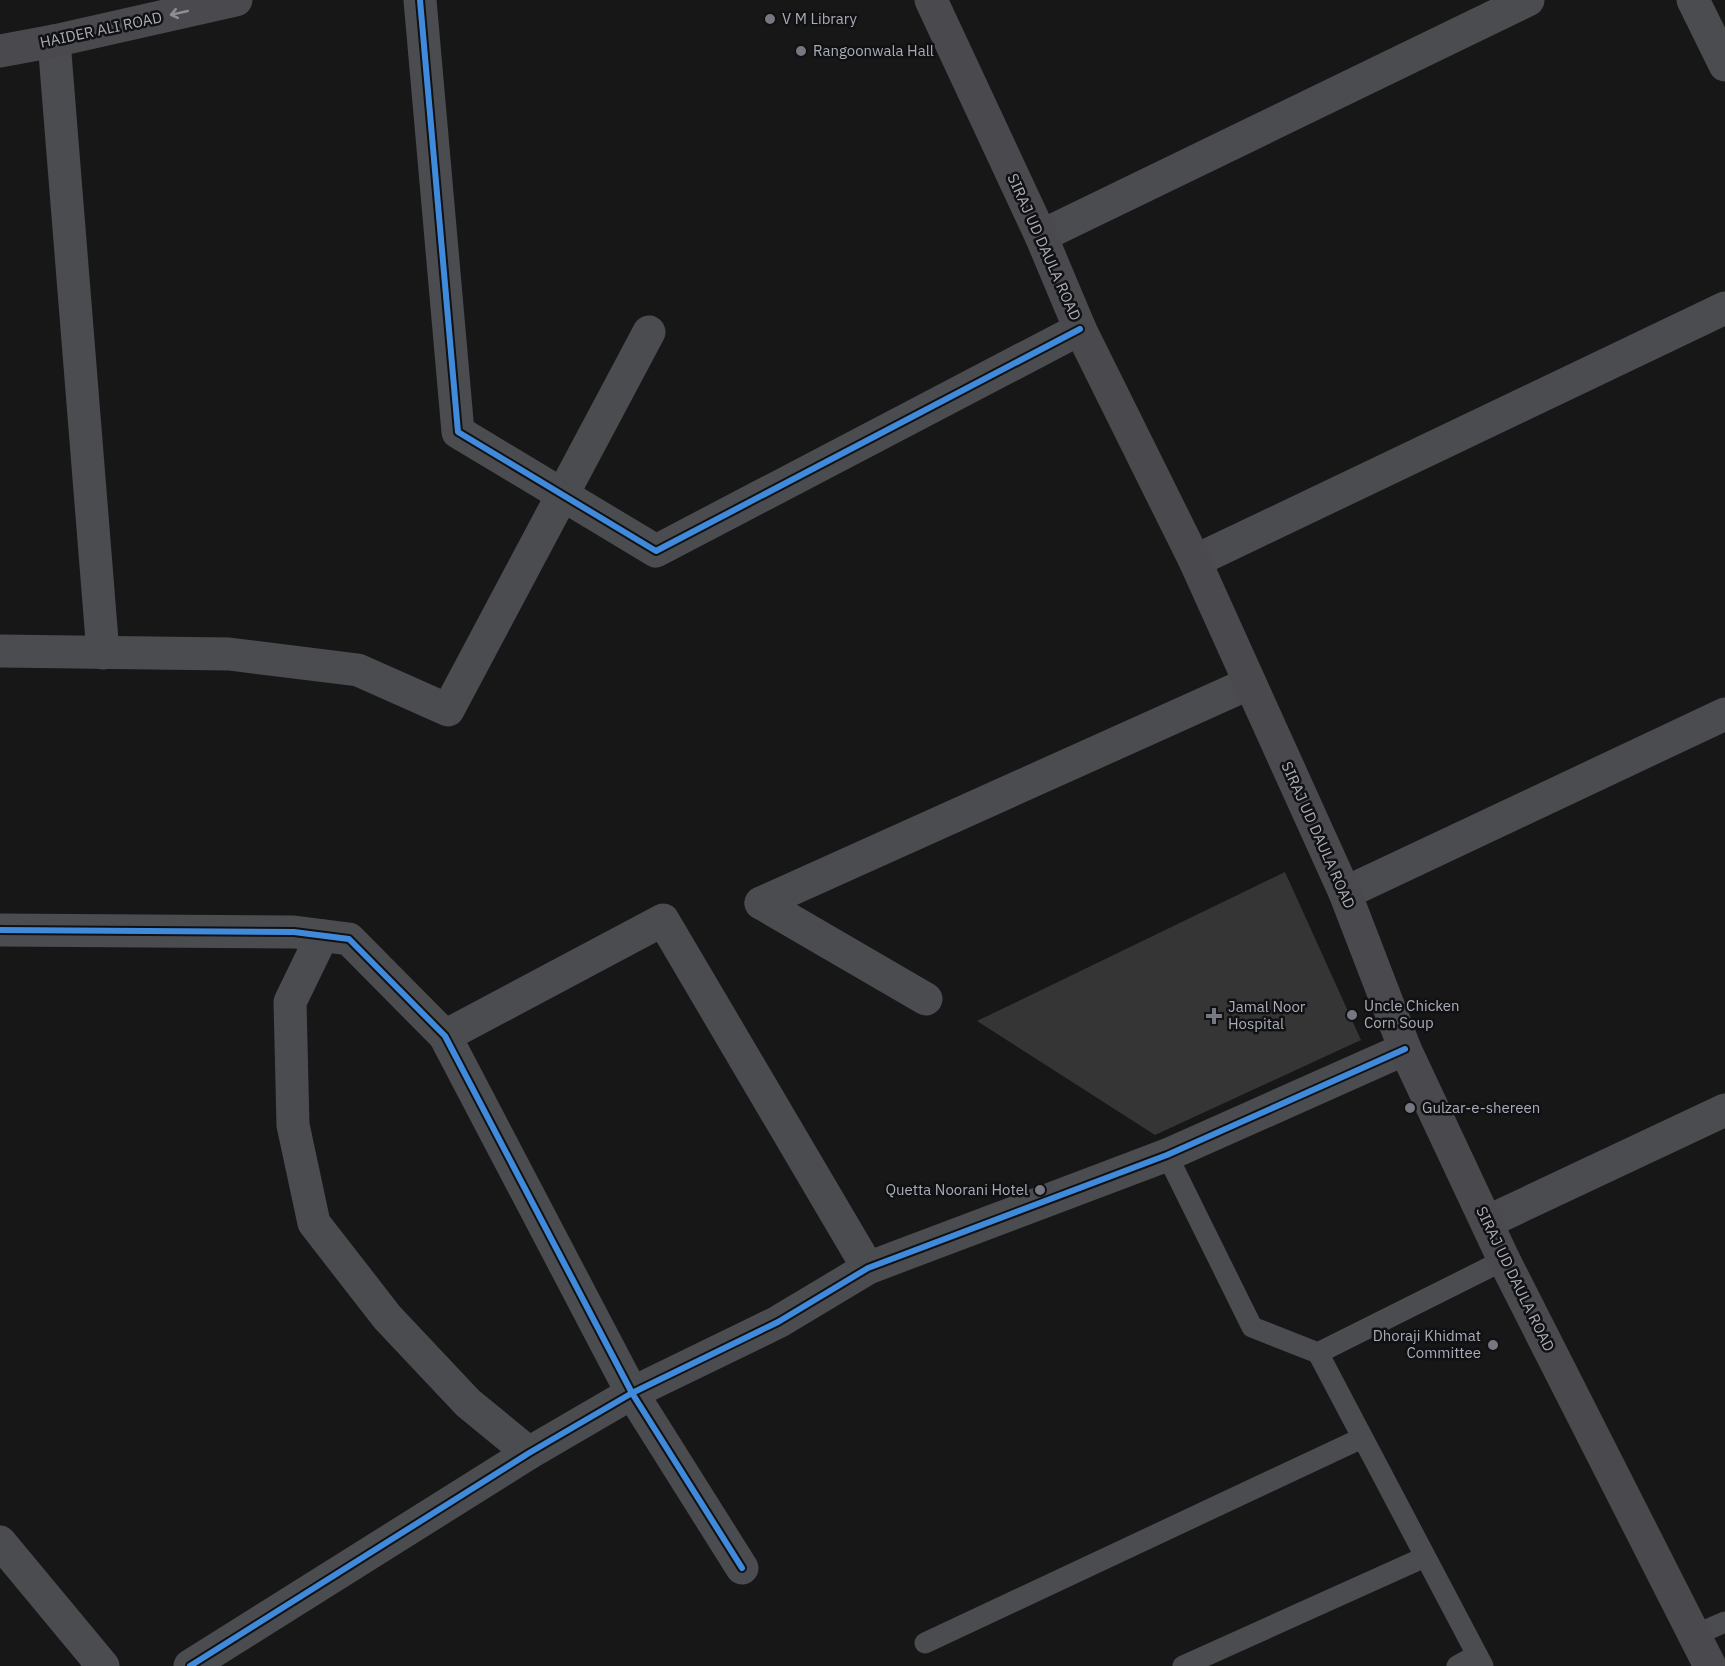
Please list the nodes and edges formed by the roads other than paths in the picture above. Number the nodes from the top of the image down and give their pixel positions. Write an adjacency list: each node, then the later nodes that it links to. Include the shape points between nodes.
1 (236, 0): 6 (main road, HAIDER ALI ROAD, one-way to 6)
2 (420, 0): 13 (street, via 458,432)
3 (932, 0): 9 (main road, SIRAJ UD DAULA ROAD)
4 (1528, 0): 9 (street)
5 (1693, 0): 8 (street)
6 (54, 41): 7 (main road, HAIDER ALI ROAD); 16 (street)
7 (0, 51)
8 (1725, 65)
9 (1041, 236): 11 (main road, SIRAJ UD DAULA ROAD)
10 (1725, 308): 14 (street)
11 (1080, 329): 13 (street, via 656,551); 14 (main road, SIRAJ UD DAULA ROAD)
12 (649, 333): 13 (street)
13 (562, 495): 16 (street, via 448,710 358,670 229,654)
14 (1195, 561): 17 (main road, SIRAJ UD DAULA ROAD)
15 (0, 651): 16 (street)
16 (103, 653)
17 (1250, 683): 19 (main road, SIRAJ UD DAULA ROAD); 22 (street, via 761,903)
18 (1725, 714): 19 (street)
19 (1345, 893): 24 (main road, SIRAJ UD DAULA ROAD)
20 (0, 930): 21 (street, via 294,932)
21 (321, 936): 23 (street, via 349,939); 33 (street, via 290,1002 293,1125 314,1223 387,1317 468,1403)
22 (926, 999)
23 (445, 1036): 29 (street, via 663,920); 31 (street)
24 (1405, 1049): 26 (street); 27 (main road, SIRAJ UD DAULA ROAD)
25 (1725, 1110): 27 (street)
26 (1167, 1155): 29 (street); 30 (lane, via 1252,1327)
27 (1487, 1222): 28 (main road, SIRAJ UD DAULA ROAD)
28 (1504, 1260): 30 (lane); 38 (main road, SIRAJ UD DAULA ROAD)
29 (868, 1268): 31 (street, via 778,1322)
30 (1318, 1353): 32 (lane)
31 (632, 1393): 33 (street); 36 (street)
32 (1362, 1438): 35 (lane); 39 (lane)
33 (529, 1454): 42 (street)
34 (0, 1542): 41 (street)
35 (1425, 1557): 40 (lane); 43 (lane)
36 (742, 1568)
37 (1725, 1622): 38 (lane)
38 (1695, 1635): 45 (main road, SIRAJ UD DAULA ROAD)
39 (926, 1643)
40 (1480, 1661): 44 (lane)
41 (102, 1666)
42 (190, 1666)
43 (1183, 1666)
44 (1457, 1666)
45 (1710, 1666)

